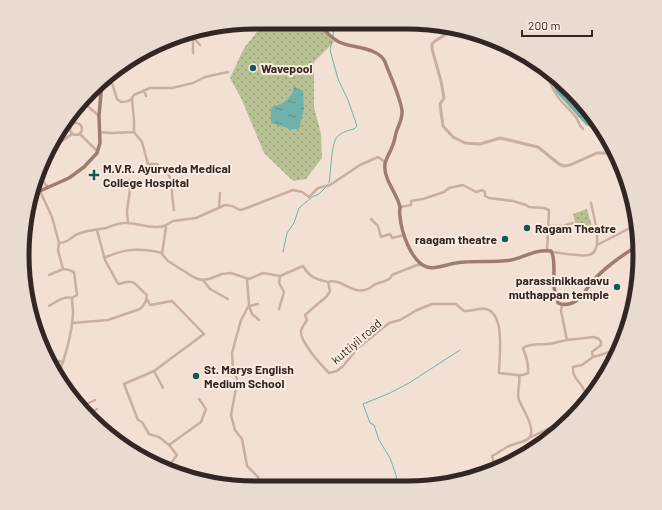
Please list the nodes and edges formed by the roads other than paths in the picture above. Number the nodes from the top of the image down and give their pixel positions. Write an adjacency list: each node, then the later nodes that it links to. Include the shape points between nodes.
1 (324, 29): 26 (main road, via 340,43 364,48 377,54 384,61 402,113 392,149)
2 (449, 33): 25 (street, via 432,44 432,49 444,98 440,104 443,126 453,137 465,144 480,144 500,138 538,147 564,166 597,154)
3 (193, 38): 6 (street)
4 (194, 38): 5 (street)
5 (200, 45)
6 (193, 53)
7 (228, 72): 11 (street, via 172,88)
8 (550, 80): 17 (street, via 556,94)
9 (111, 81): 13 (street, via 117,99 121,102)
10 (102, 89): 15 (main road)
11 (144, 90): 12 (street); 13 (street)
12 (146, 96)
13 (132, 99): 20 (street)
14 (86, 105): 15 (street)
15 (100, 116): 19 (main road)
16 (70, 129): 18 (street); 21 (street); 22 (street, via 73,124 79,124 82,130)
17 (583, 129)
18 (67, 130)
19 (100, 132): 20 (street); 24 (main road)
20 (134, 132): 35 (street, via 142,142 148,164 158,164 167,172 172,182)
21 (72, 134): 22 (street); 23 (street)
22 (80, 134): 24 (street)
23 (60, 141)
24 (97, 151): 29 (main road, via 92,160 77,173)
25 (609, 153)
26 (385, 163): 33 (main road, via 390,185); 34 (street, via 376,157 334,183 318,188 308,197 293,190 244,209 228,205)
27 (42, 179): 29 (street)
28 (129, 180): 37 (street)
29 (48, 187): 30 (main road)
30 (40, 191): 44 (street, via 52,217)
31 (220, 194): 34 (street)
32 (591, 203): 45 (street, via 597,226)
33 (400, 207): 40 (street, via 412,205 411,200 423,199 463,185 476,192 482,190 489,198 549,210); 43 (main road)
34 (219, 209): 39 (street, via 196,218 173,221)
35 (174, 210)
36 (371, 219): 43 (street, via 378,226 381,237 390,234 392,238 403,235)
37 (128, 223): 39 (street, via 157,228); 42 (street)
38 (573, 223): 40 (street)
39 (164, 226): 48 (street, via 166,227)
40 (549, 226): 47 (street)
41 (631, 227): 45 (street)
42 (97, 230): 44 (street, via 85,231 66,243); 49 (street)
43 (405, 237): 50 (main road)
44 (59, 244): 51 (street)
45 (597, 245): 47 (street, via 591,255)
46 (633, 249): 61 (main road, via 592,282 581,297 572,303)
47 (549, 251): 50 (main road, via 533,252 505,260 462,262 432,268); 61 (main road, via 554,256 554,287 558,303)
48 (162, 253): 49 (street, via 134,249 117,252); 55 (street, via 168,261)
49 (104, 258): 58 (street, via 119,284 131,281 147,295)
50 (421, 265): 56 (street, via 392,275 386,281 374,284 370,289 357,291 338,281)
51 (63, 269): 52 (street); 57 (street, via 74,272 78,292)
52 (49, 275)
53 (280, 276): 54 (street, via 263,273); 56 (street, via 303,266 308,275); 64 (street, via 279,282 284,292)
54 (247, 279): 55 (street, via 230,273); 63 (street)
55 (202, 280): 59 (street, via 210,289)
56 (328, 282): 74 (street, kuttiyil road, via 330,292 305,315 306,320 301,331 308,347 329,373 343,366 358,348 390,323 432,304 456,304 464,311 487,309 496,318 501,338 499,373)
57 (72, 298): 62 (street, via 63,298); 66 (street)
58 (146, 299): 66 (street, via 140,309 108,320); 73 (street, via 150,305 172,301 204,334)
59 (228, 299)
60 (258, 304): 63 (street)
61 (562, 305): 67 (street)
62 (49, 306)
63 (249, 306): 65 (street, via 252,314); 87 (street, via 241,320 232,348 233,370 237,379 231,415 235,430 242,439 247,466)
64 (278, 309)
65 (259, 320)
66 (72, 323): 71 (street)
67 (567, 340): 69 (street, via 594,337 599,339 601,346 592,352); 74 (street, via 524,347 528,372)
68 (613, 348): 69 (street, via 610,352)
69 (593, 357): 76 (street, via 573,367 575,378)
70 (55, 360): 71 (street)
71 (63, 362): 72 (street)
72 (60, 370)
73 (154, 371): 75 (street); 84 (street, via 124,384 138,420 142,422 146,431)
74 (520, 375): 83 (street, via 518,395 527,415 532,433)
75 (163, 388)
76 (586, 393)
77 (199, 399): 84 (street, via 206,409 201,422)
78 (95, 400): 79 (street)
79 (85, 404)
80 (97, 409): 81 (street)
81 (92, 412)
82 (557, 425): 83 (street)
83 (530, 437): 85 (street, via 492,456)
84 (169, 445): 86 (street, via 177,455)
85 (492, 464)
86 (171, 465)
87 (259, 481)

